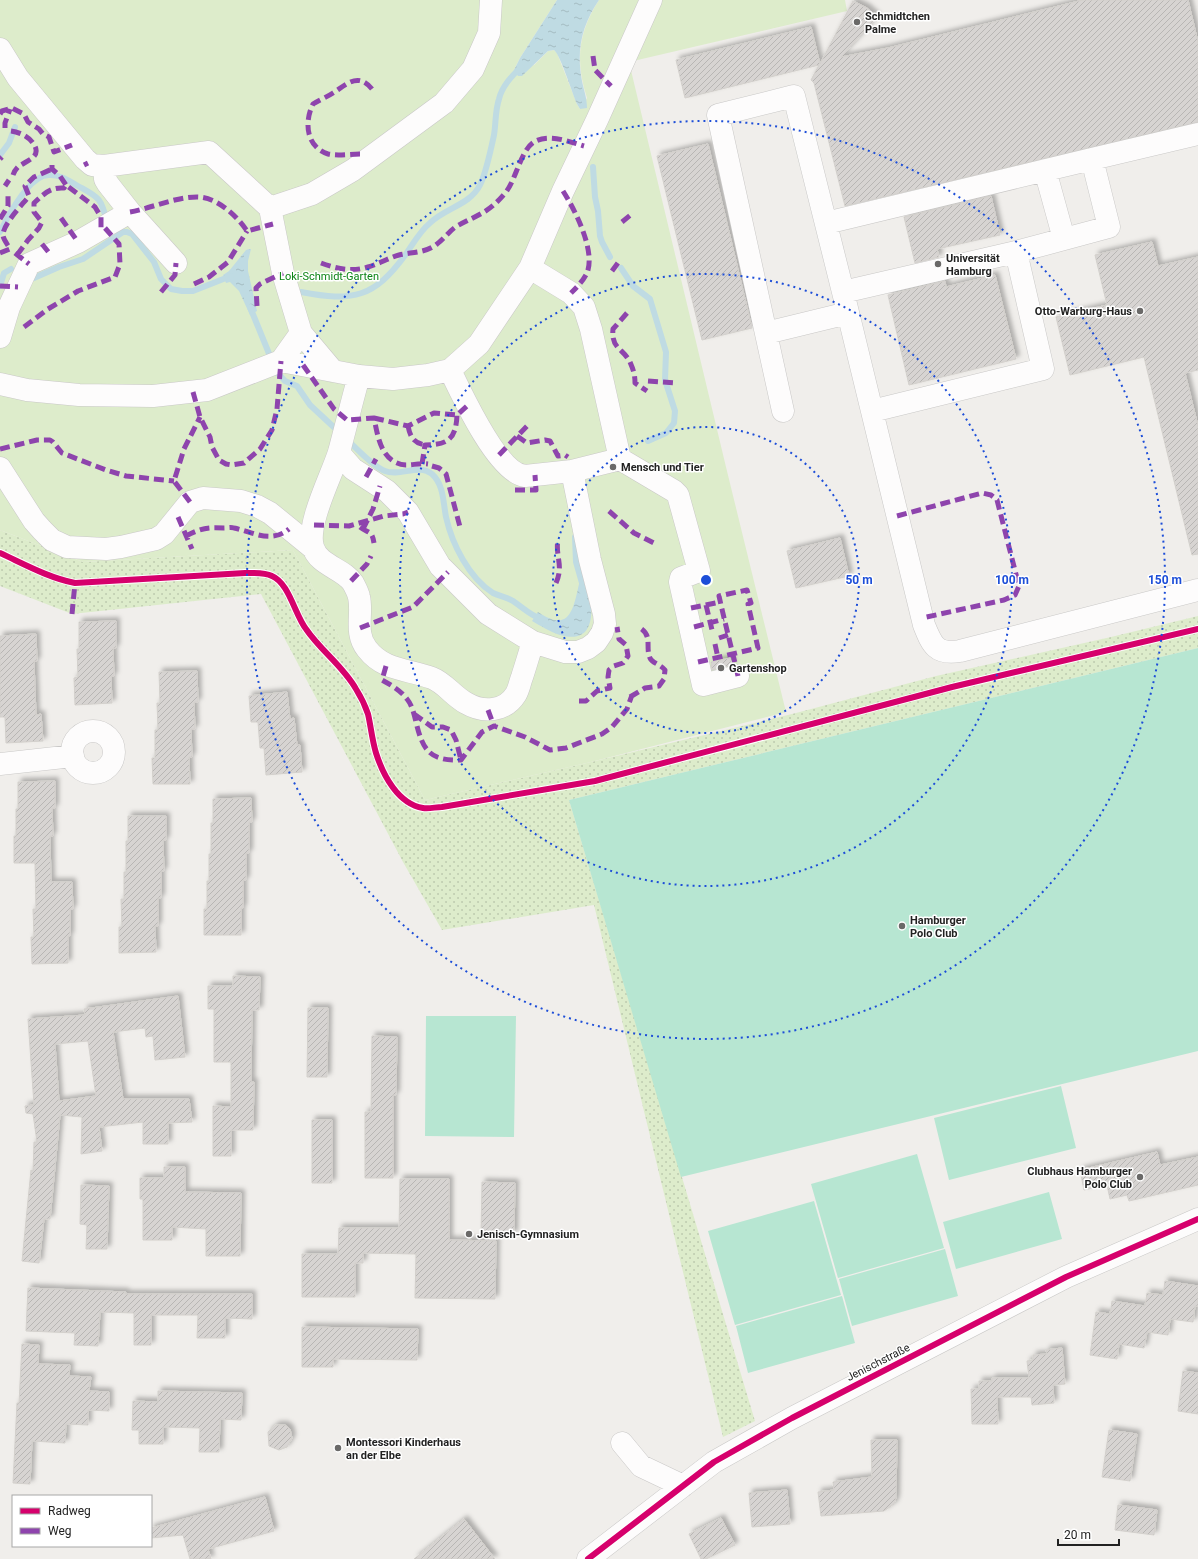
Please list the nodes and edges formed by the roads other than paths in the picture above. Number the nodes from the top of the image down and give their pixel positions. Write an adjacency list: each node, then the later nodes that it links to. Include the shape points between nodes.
1 (492, 0): 9 (street, via 489,32 473,69 444,103 353,170 312,194)
2 (651, 0): 15 (street)
3 (0, 49): 4 (street)
4 (9, 81): 7 (street, via 88,163)
5 (1198, 134): 6 (street)
6 (1092, 159): 8 (street); 12 (street, via 1109,227)
7 (104, 166): 9 (street, via 209,152); 10 (street)
8 (1046, 170): 11 (street); 12 (street)
9 (270, 208): 18 (street, via 283,273)
10 (117, 220): 14 (street); 20 (street, via 78,242 29,264 9,307)
11 (826, 223): 16 (street); 19 (street, via 794,96 718,115)
12 (1064, 239): 13 (street)
13 (1016, 252): 16 (street); 26 (street, via 1043,369)
14 (176, 263)
15 (530, 268): 22 (street, via 479,344); 29 (street, via 571,293 584,307)
16 (843, 292): 17 (street)
17 (848, 313): 19 (street); 26 (street)
18 (301, 333): 21 (street); 23 (street)
19 (766, 333): 27 (street)
20 (0, 337)
21 (281, 361): 23 (street); 25 (street, via 206,390 153,396 79,395)
22 (450, 370): 24 (street, via 393,379); 31 (street, via 486,438 511,469 525,476)
23 (333, 371): 24 (street)
24 (359, 376): 28 (street)
25 (1, 387)
26 (872, 411): 35 (street, via 924,625 931,642 939,650 950,653 960,651)
27 (783, 412)
28 (339, 451): 32 (street, via 327,480); 36 (street, via 353,469 387,491 408,512 440,566 488,614)
29 (620, 459): 31 (street); 37 (street, via 674,491 680,501 699,572 681,578 680,582 703,684)
30 (0, 468): 33 (street, via 42,530 52,540 67,547 106,549 156,539 164,534 190,502 203,498 240,501 257,506 270,512)
31 (572, 471): 36 (street, via 605,624 596,642 578,652 565,652)
32 (314, 525): 33 (street); 34 (street)
33 (292, 531): 34 (street)
34 (313, 548): 36 (street, via 322,560 352,581 359,596 362,641 375,658 386,666 439,681 465,702 476,707 488,710 509,703 516,694)
35 (1198, 590)
36 (533, 642)
37 (738, 676)
38 (73, 756): 39 (street)
39 (0, 764)
40 (1198, 1218): 42 (street, Jenischstraße, via 1066,1276 821,1402 714,1462)
41 (622, 1443): 42 (street, via 641,1466)
42 (683, 1486): 43 (street, Jenischstraße)
43 (588, 1559)

